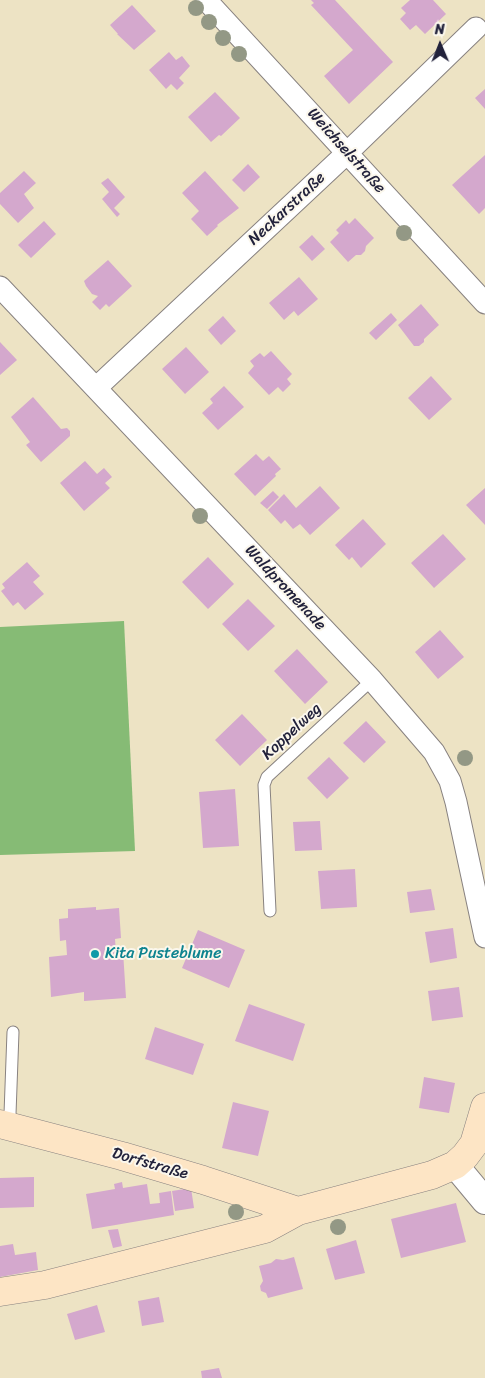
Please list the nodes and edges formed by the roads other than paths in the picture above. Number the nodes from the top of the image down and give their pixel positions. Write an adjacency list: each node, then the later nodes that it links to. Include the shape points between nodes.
1 (206, 0): 3 (street, Weichselstraße)
2 (476, 28): 3 (street, Neckarstraße)
3 (347, 153): 5 (street, Weichselstraße); 6 (street, Neckarstraße)
4 (0, 287): 6 (street, Waldpromenade)
5 (485, 304)
6 (96, 388): 7 (street, Waldpromenade)
7 (372, 680): 8 (street, Waldpromenade, via 434,752 450,781); 9 (lane, Koppelweg, via 268,777 264,785)
8 (482, 903): 10 (street, Waldpromenade)
9 (270, 911)
10 (485, 937)
11 (13, 1032): 13 (lane, via 10,1114)
12 (485, 1108): 14 (main road, via 474,1144)
13 (4, 1125): 16 (main road, Dorfstraße, via 203,1180)
14 (455, 1165): 15 (street); 16 (main road, via 432,1175)
15 (485, 1202)
16 (298, 1212): 17 (main road, via 265,1229 45,1285)
17 (0, 1292)

